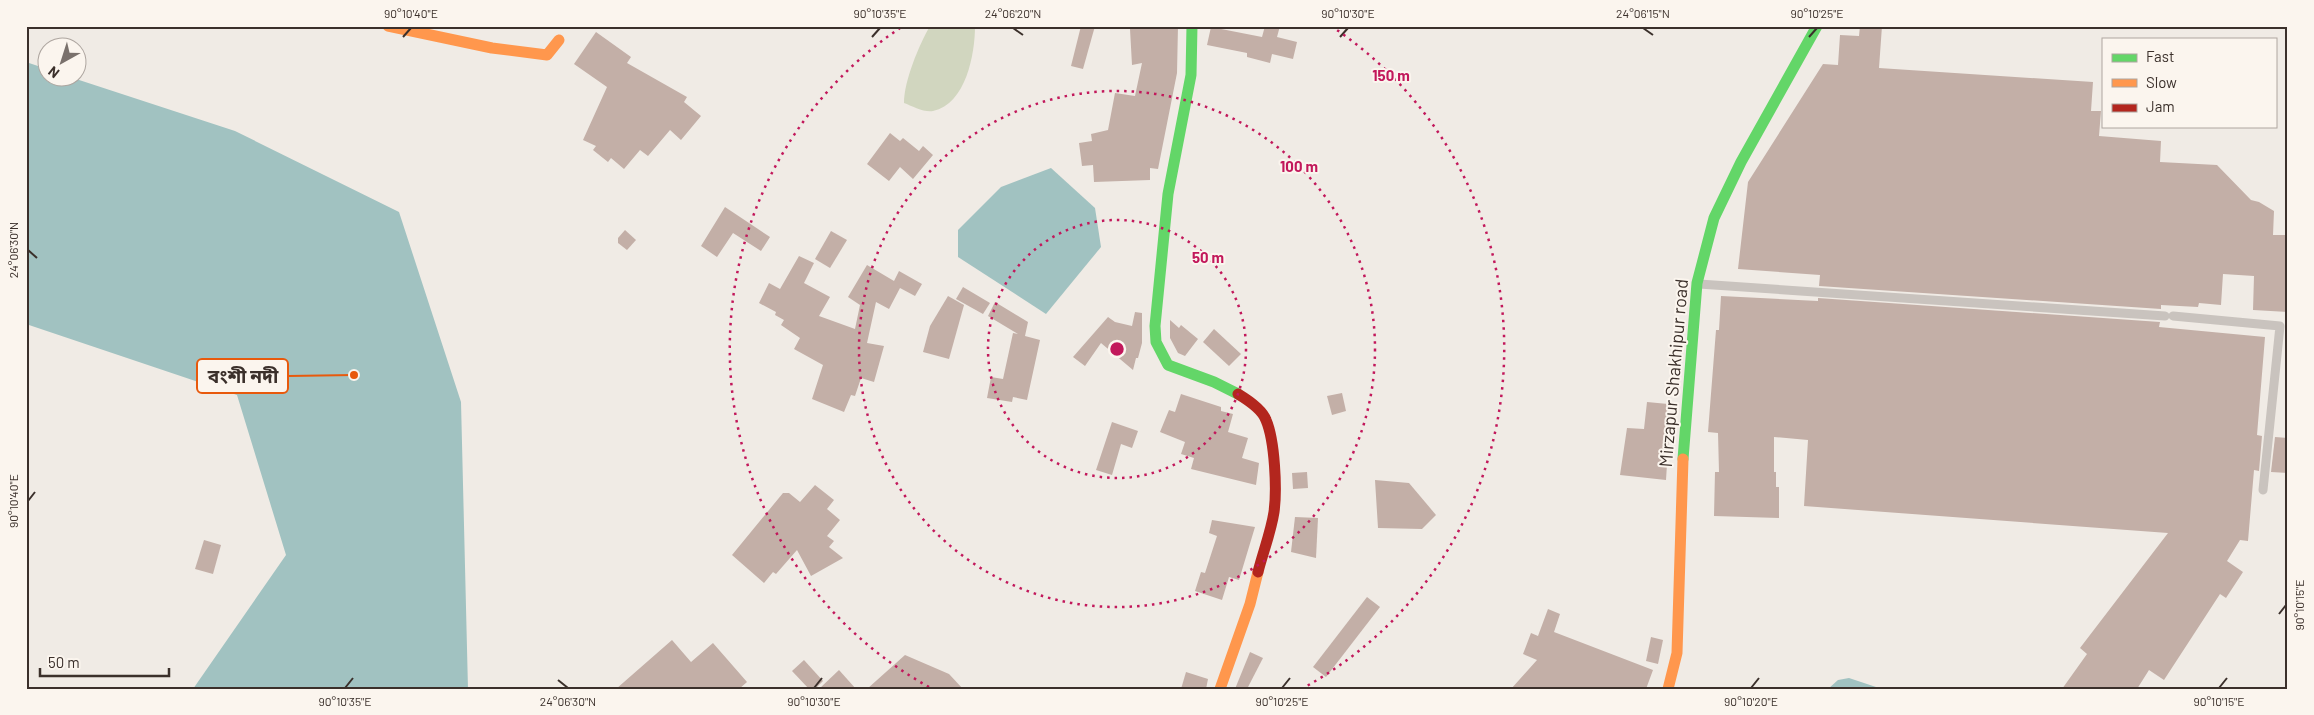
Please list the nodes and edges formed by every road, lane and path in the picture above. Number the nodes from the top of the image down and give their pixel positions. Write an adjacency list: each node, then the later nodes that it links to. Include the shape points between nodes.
1 (388, 26): 4 (street, via 492,48 547,55)
2 (1192, 26): 7 (street, via 1191,75 1168,194 1154,326 1156,342 1168,365 1214,382 1249,400 1266,419 1275,475 1274,512 1250,604)
3 (1817, 26): 5 (street, Mirzapur Shakhipur road, via 1741,162 1714,218)
4 (559, 40)
5 (1696, 284): 6 (lane, via 2280,326); 8 (street, Mirzapur Shakhipur road, via 1681,478 1677,653)
6 (2263, 490)
7 (1220, 689)
8 (1668, 689)

